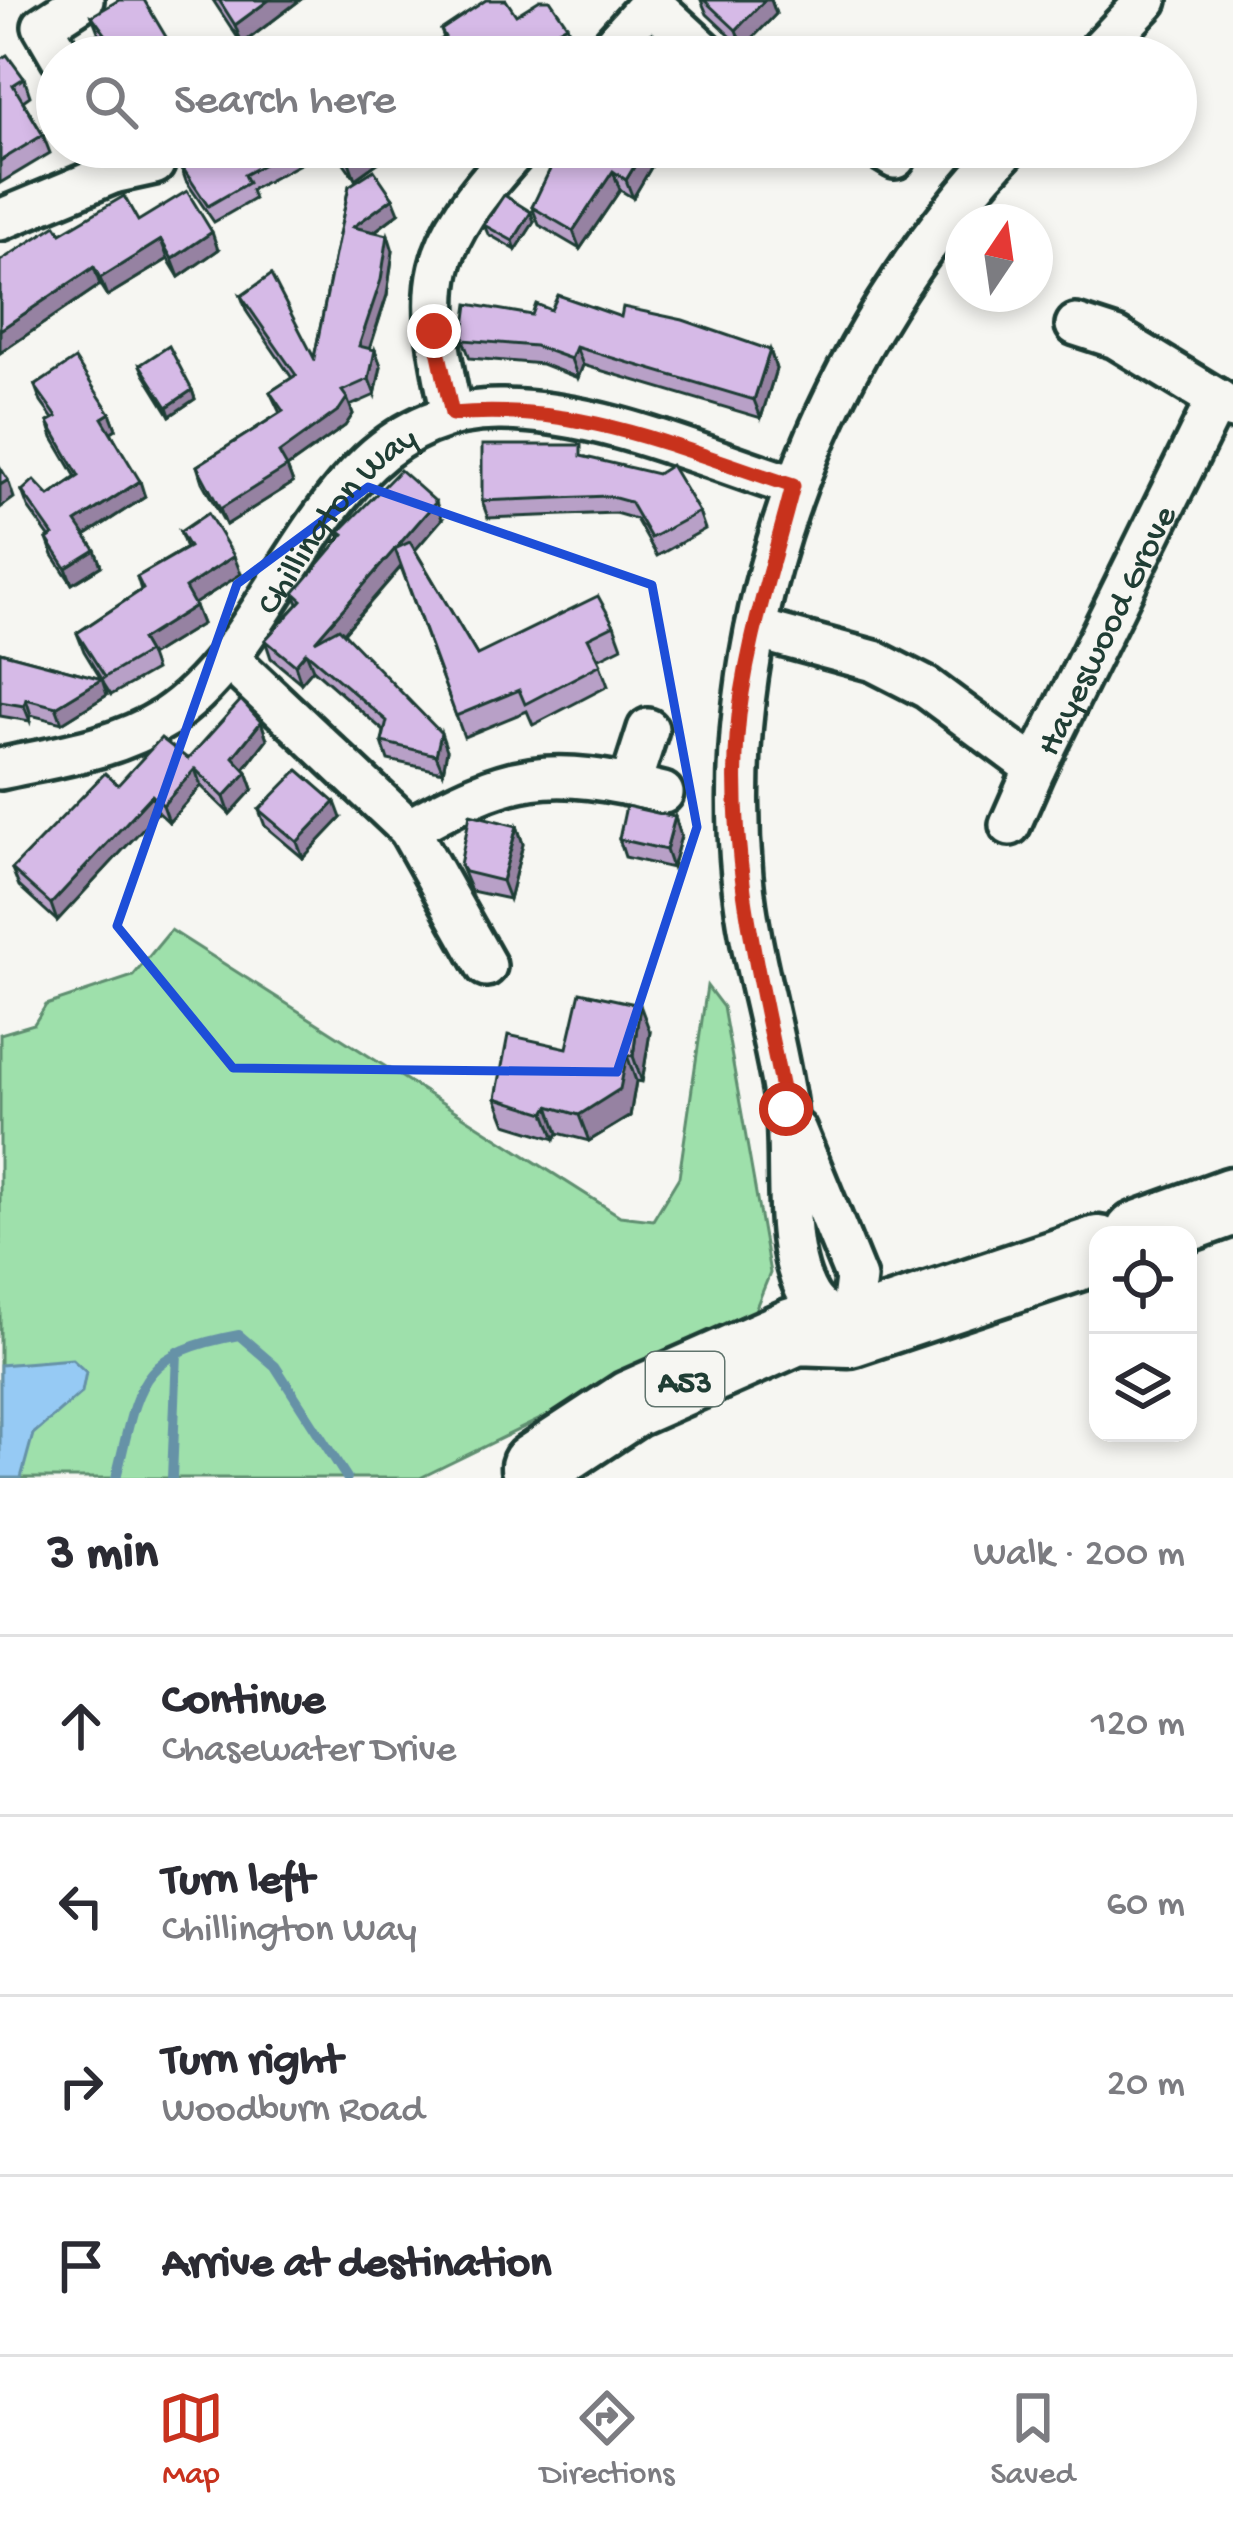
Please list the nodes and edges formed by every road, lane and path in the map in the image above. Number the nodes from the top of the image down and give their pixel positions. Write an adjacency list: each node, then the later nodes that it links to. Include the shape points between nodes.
1 (83, 0): 4 (street, via 43,26)
2 (1147, 0): 7 (street)
3 (652, 2): 5 (street); 6 (street)
4 (49, 36)
5 (621, 36)
6 (688, 36)
7 (1113, 36)
8 (94, 168): 11 (street)
9 (501, 168): 14 (street, via 450,229 436,284 434,331)
10 (988, 168): 15 (street, via 882,311)
11 (0, 220)
12 (1076, 325): 13 (street, Hayeswood Grove, via 1116,338)
13 (1225, 404): 19 (street, Hayeswood Grove)
14 (452, 414): 15 (street, Chillington Way, via 580,417); 17 (street, Chillington Way, via 404,438 357,476 299,543)
15 (793, 486): 16 (street)
16 (756, 629): 19 (street, Hayeswood Grove, via 892,670); 27 (street, via 737,737 742,875 786,1109 856,1278)
17 (231, 661): 20 (street, Chillington Way, via 164,718 72,756); 22 (street)
18 (648, 729): 22 (street, via 646,789 567,774 521,777)
19 (1035, 767): 21 (street)
20 (0, 768)
21 (1010, 825)
22 (409, 829): 23 (street)
23 (486, 966)
24 (1233, 1201): 25 (highway)
25 (1164, 1226)
26 (1089, 1253): 27 (highway, A53)
27 (849, 1333): 28 (highway, A53, via 800,1373 632,1439)
28 (519, 1472)

